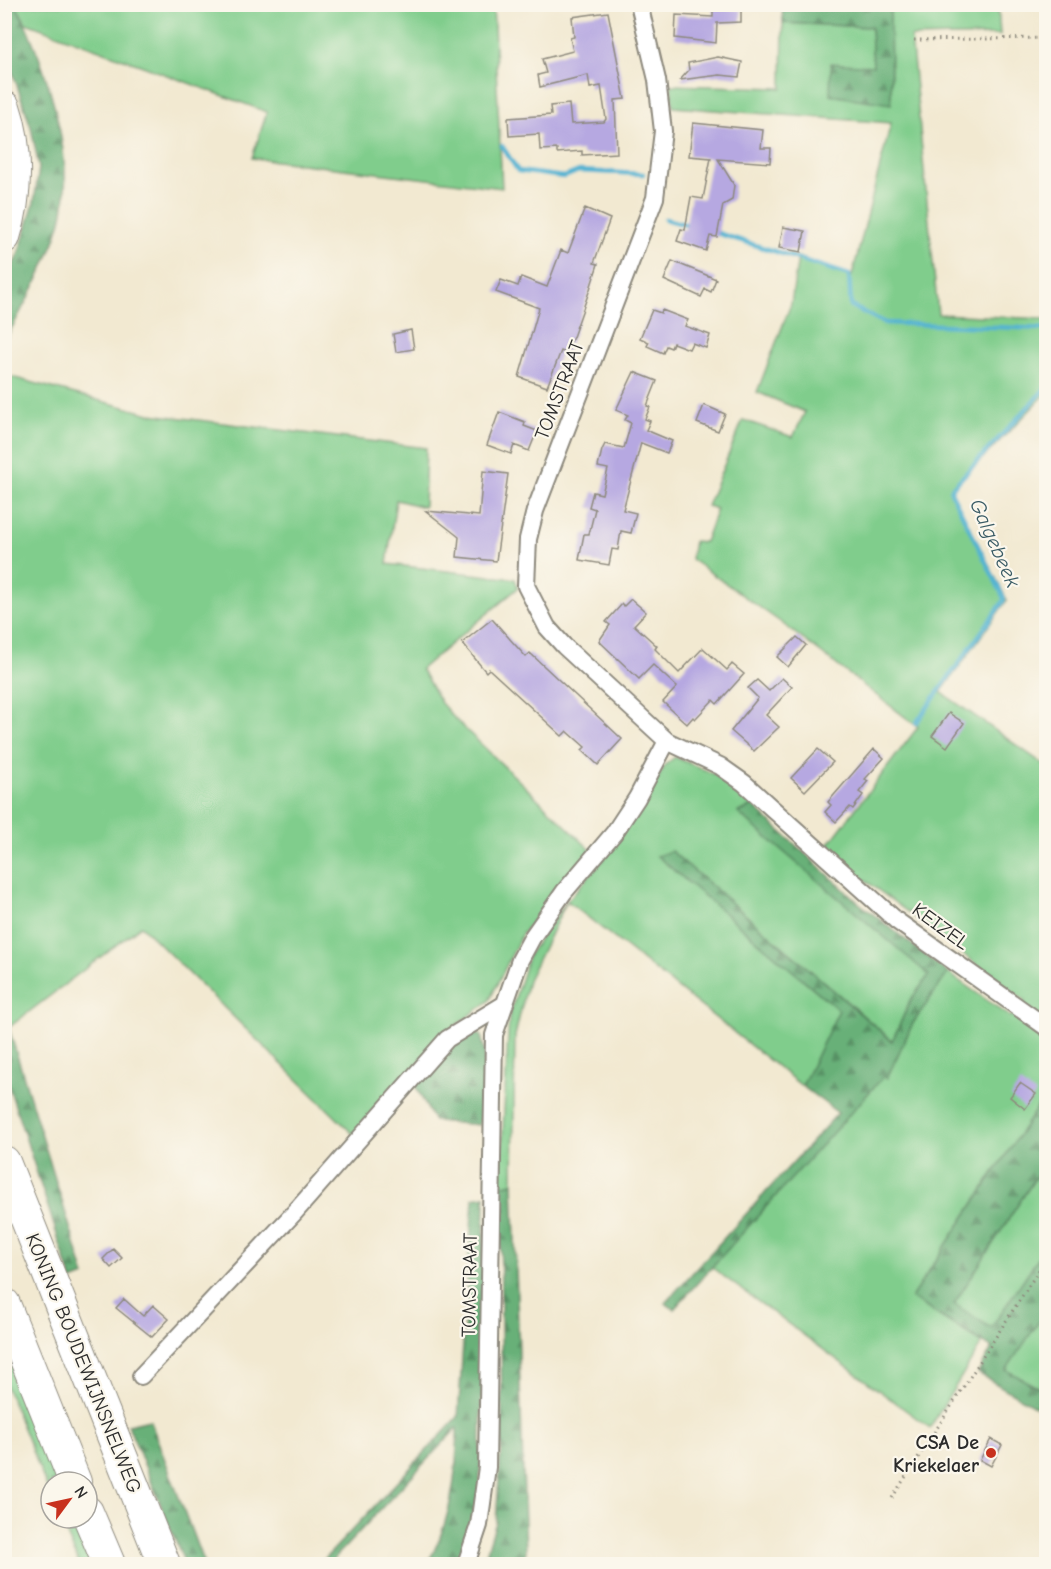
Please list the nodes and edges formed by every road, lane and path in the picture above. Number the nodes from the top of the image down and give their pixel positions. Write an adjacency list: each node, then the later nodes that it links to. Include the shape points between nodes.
1 (639, 4): 7 (street, TOMSTRAAT, via 657,80 663,131 655,198 535,511 525,576 526,586 547,627)
2 (1047, 38): 3 (path)
3 (914, 40)
4 (4, 107): 5 (highway, via 13,144)
5 (8, 195): 6 (highway)
6 (4, 237)
7 (667, 741): 8 (street, TOMSTRAAT, via 728,771); 9 (street, TOMSTRAAT, via 614,832 533,936)
8 (819, 849): 10 (street, KEIZEL, via 897,921)
9 (503, 1005): 14 (street, via 447,1039 296,1212); 20 (street, TOMSTRAAT, via 495,1035 487,1467 479,1525)
10 (1047, 1027)
11 (4, 1162): 19 (highway, KONING BOUDEWIJNSNELWEG)
12 (1047, 1259): 16 (path)
13 (4, 1304): 15 (highway)
14 (141, 1376)
15 (70, 1470)
16 (892, 1498)
17 (95, 1530): 18 (highway)
18 (109, 1564)
19 (164, 1564)
20 (466, 1564)

